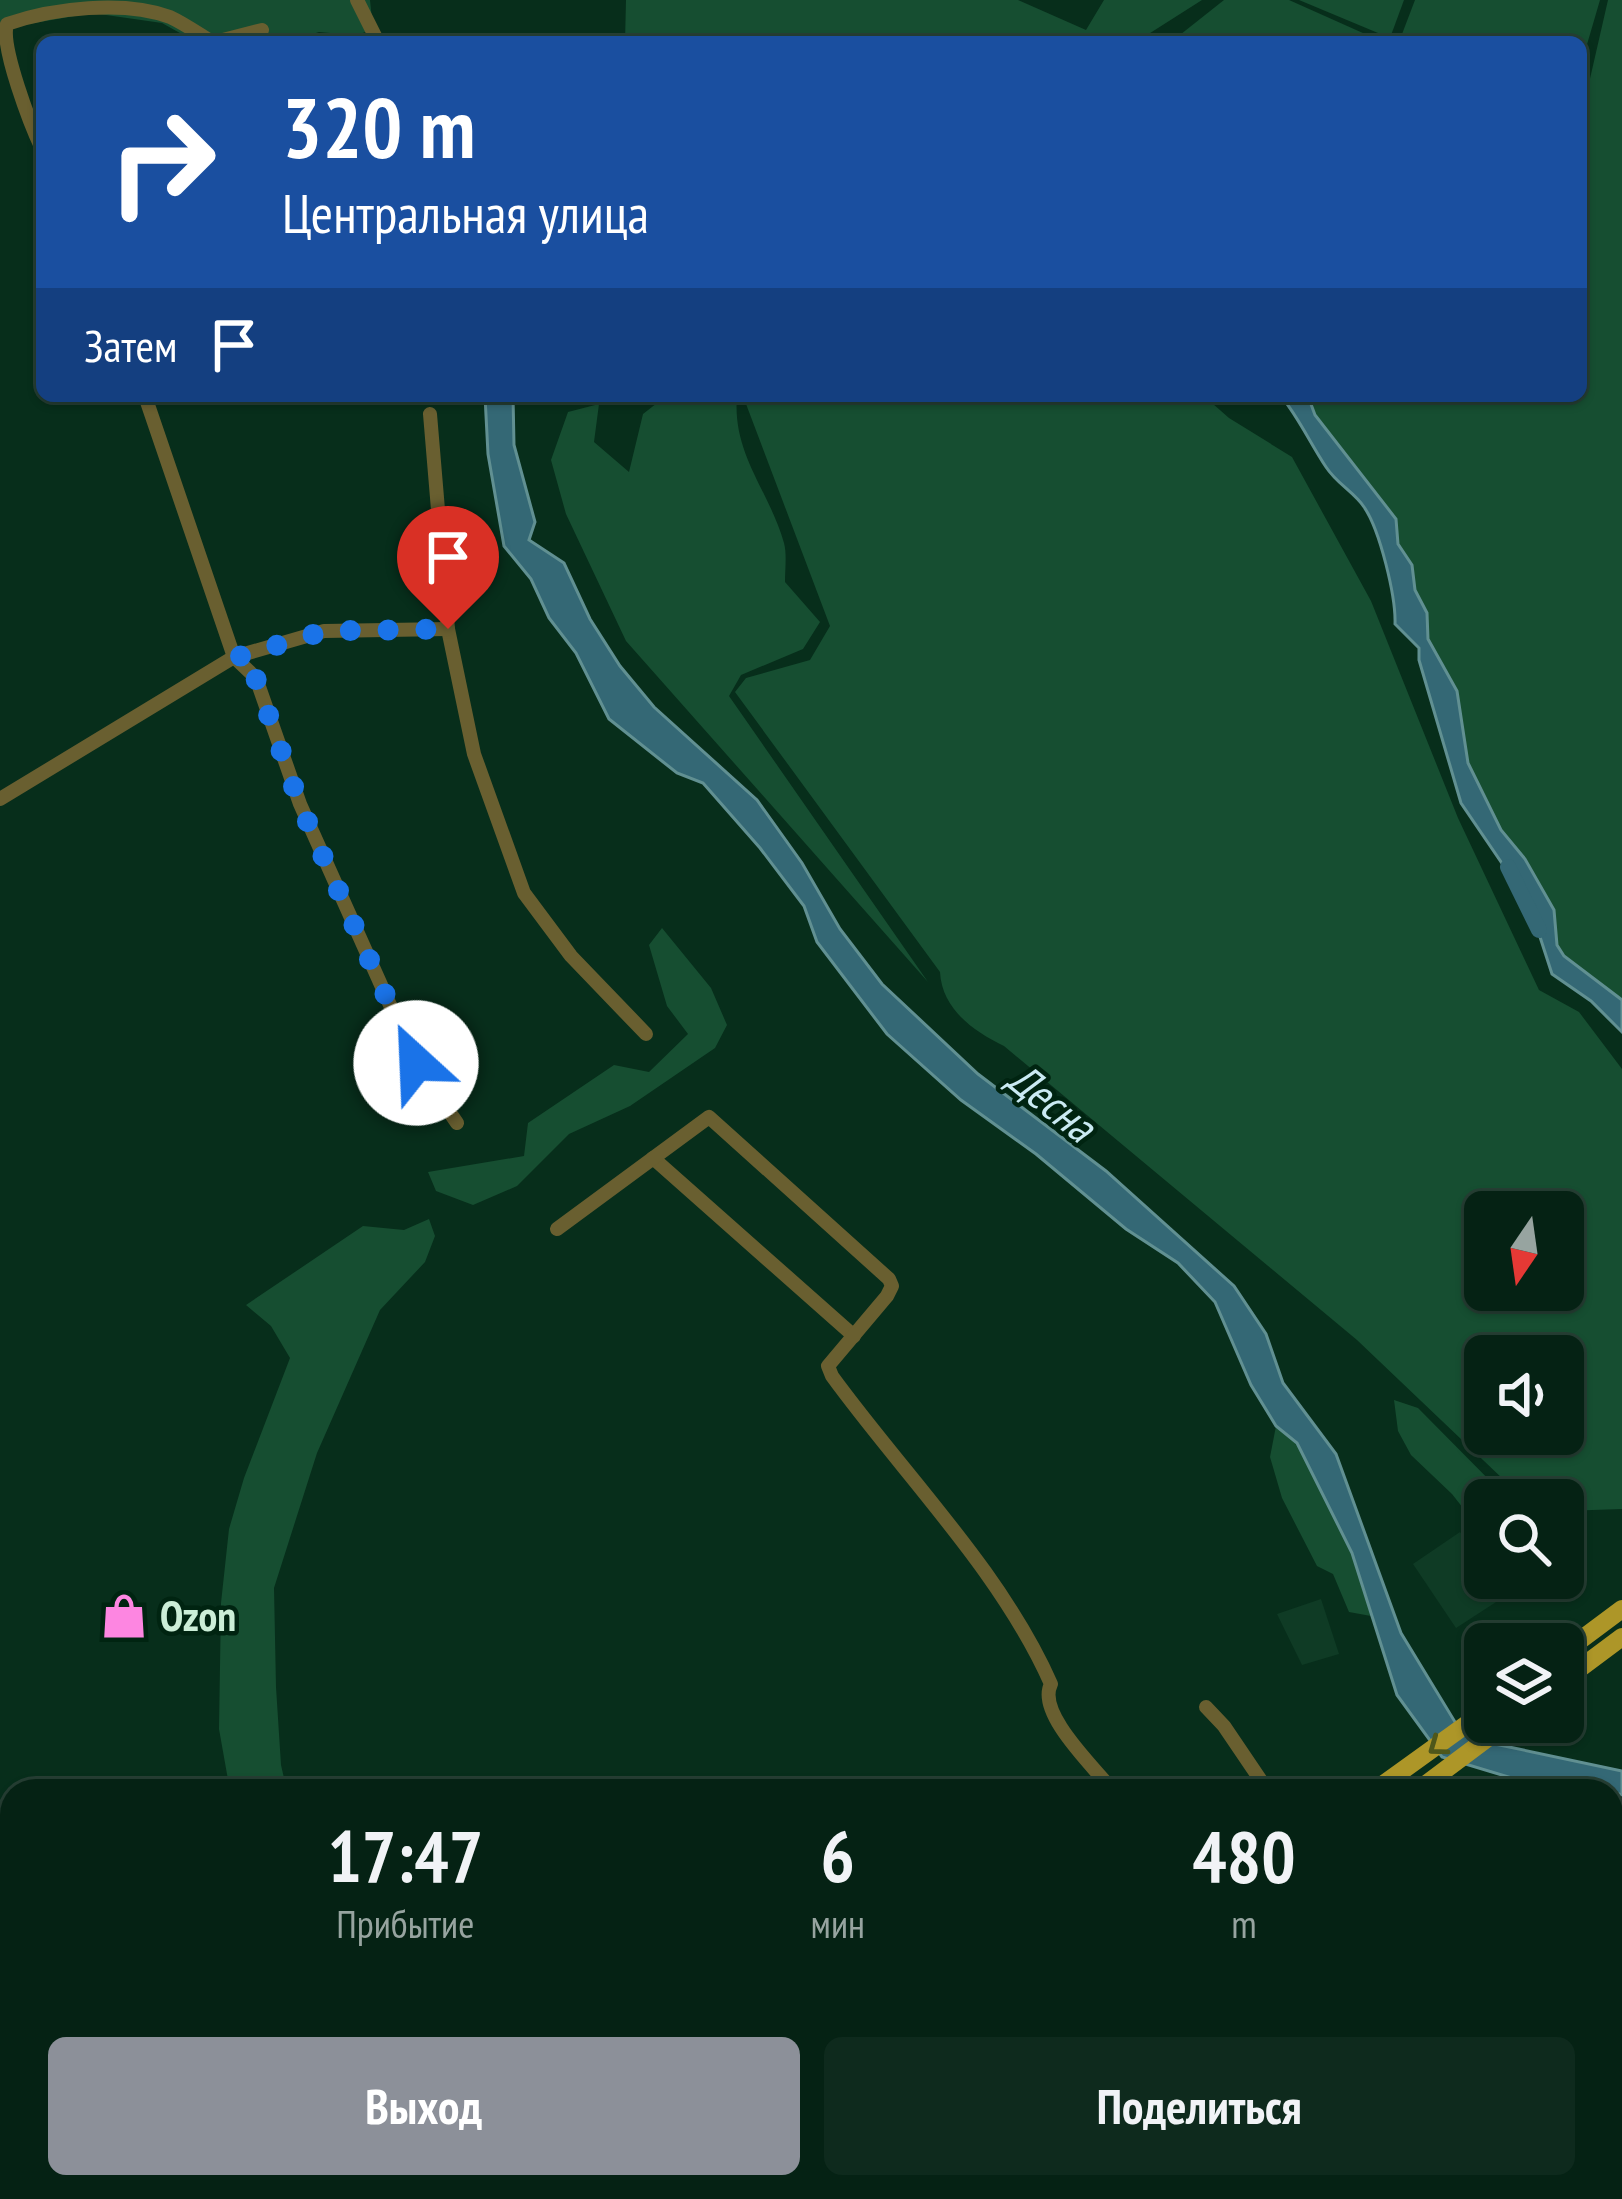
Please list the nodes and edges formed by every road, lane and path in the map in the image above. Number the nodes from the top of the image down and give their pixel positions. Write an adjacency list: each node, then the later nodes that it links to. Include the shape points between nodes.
1 (357, 0): 5 (street)
2 (262, 30): 4 (street)
3 (201, 36): 6 (street, via 155,13 94,7 8,24 3,33)
4 (238, 36)
5 (375, 36)
6 (36, 131)
7 (147, 402): 10 (street)
8 (430, 414): 9 (street)
9 (448, 629): 10 (street, via 325,631); 12 (street, via 474,754 524,893)
10 (234, 658): 11 (street); 13 (street, via 256,679 300,805 416,1063)
11 (0, 799)
12 (646, 1034)
13 (457, 1123)
14 (652, 1158): 15 (street); 16 (street); 16 (street, via 709,1117 889,1279 887,1296)
15 (557, 1228)
16 (854, 1336): 24 (street, via 828,1366 832,1376 1038,1655 1051,1684 1050,1714)
17 (1622, 1610): 18 (main road)
18 (1584, 1638)
19 (1621, 1638): 20 (main road)
20 (1584, 1665)
21 (1206, 1707): 25 (street)
22 (1464, 1726): 26 (main road, one-way to 26)
23 (1481, 1743): 27 (main road)
24 (1103, 1779)
25 (1260, 1779)
26 (1392, 1779)
27 (1433, 1779)

